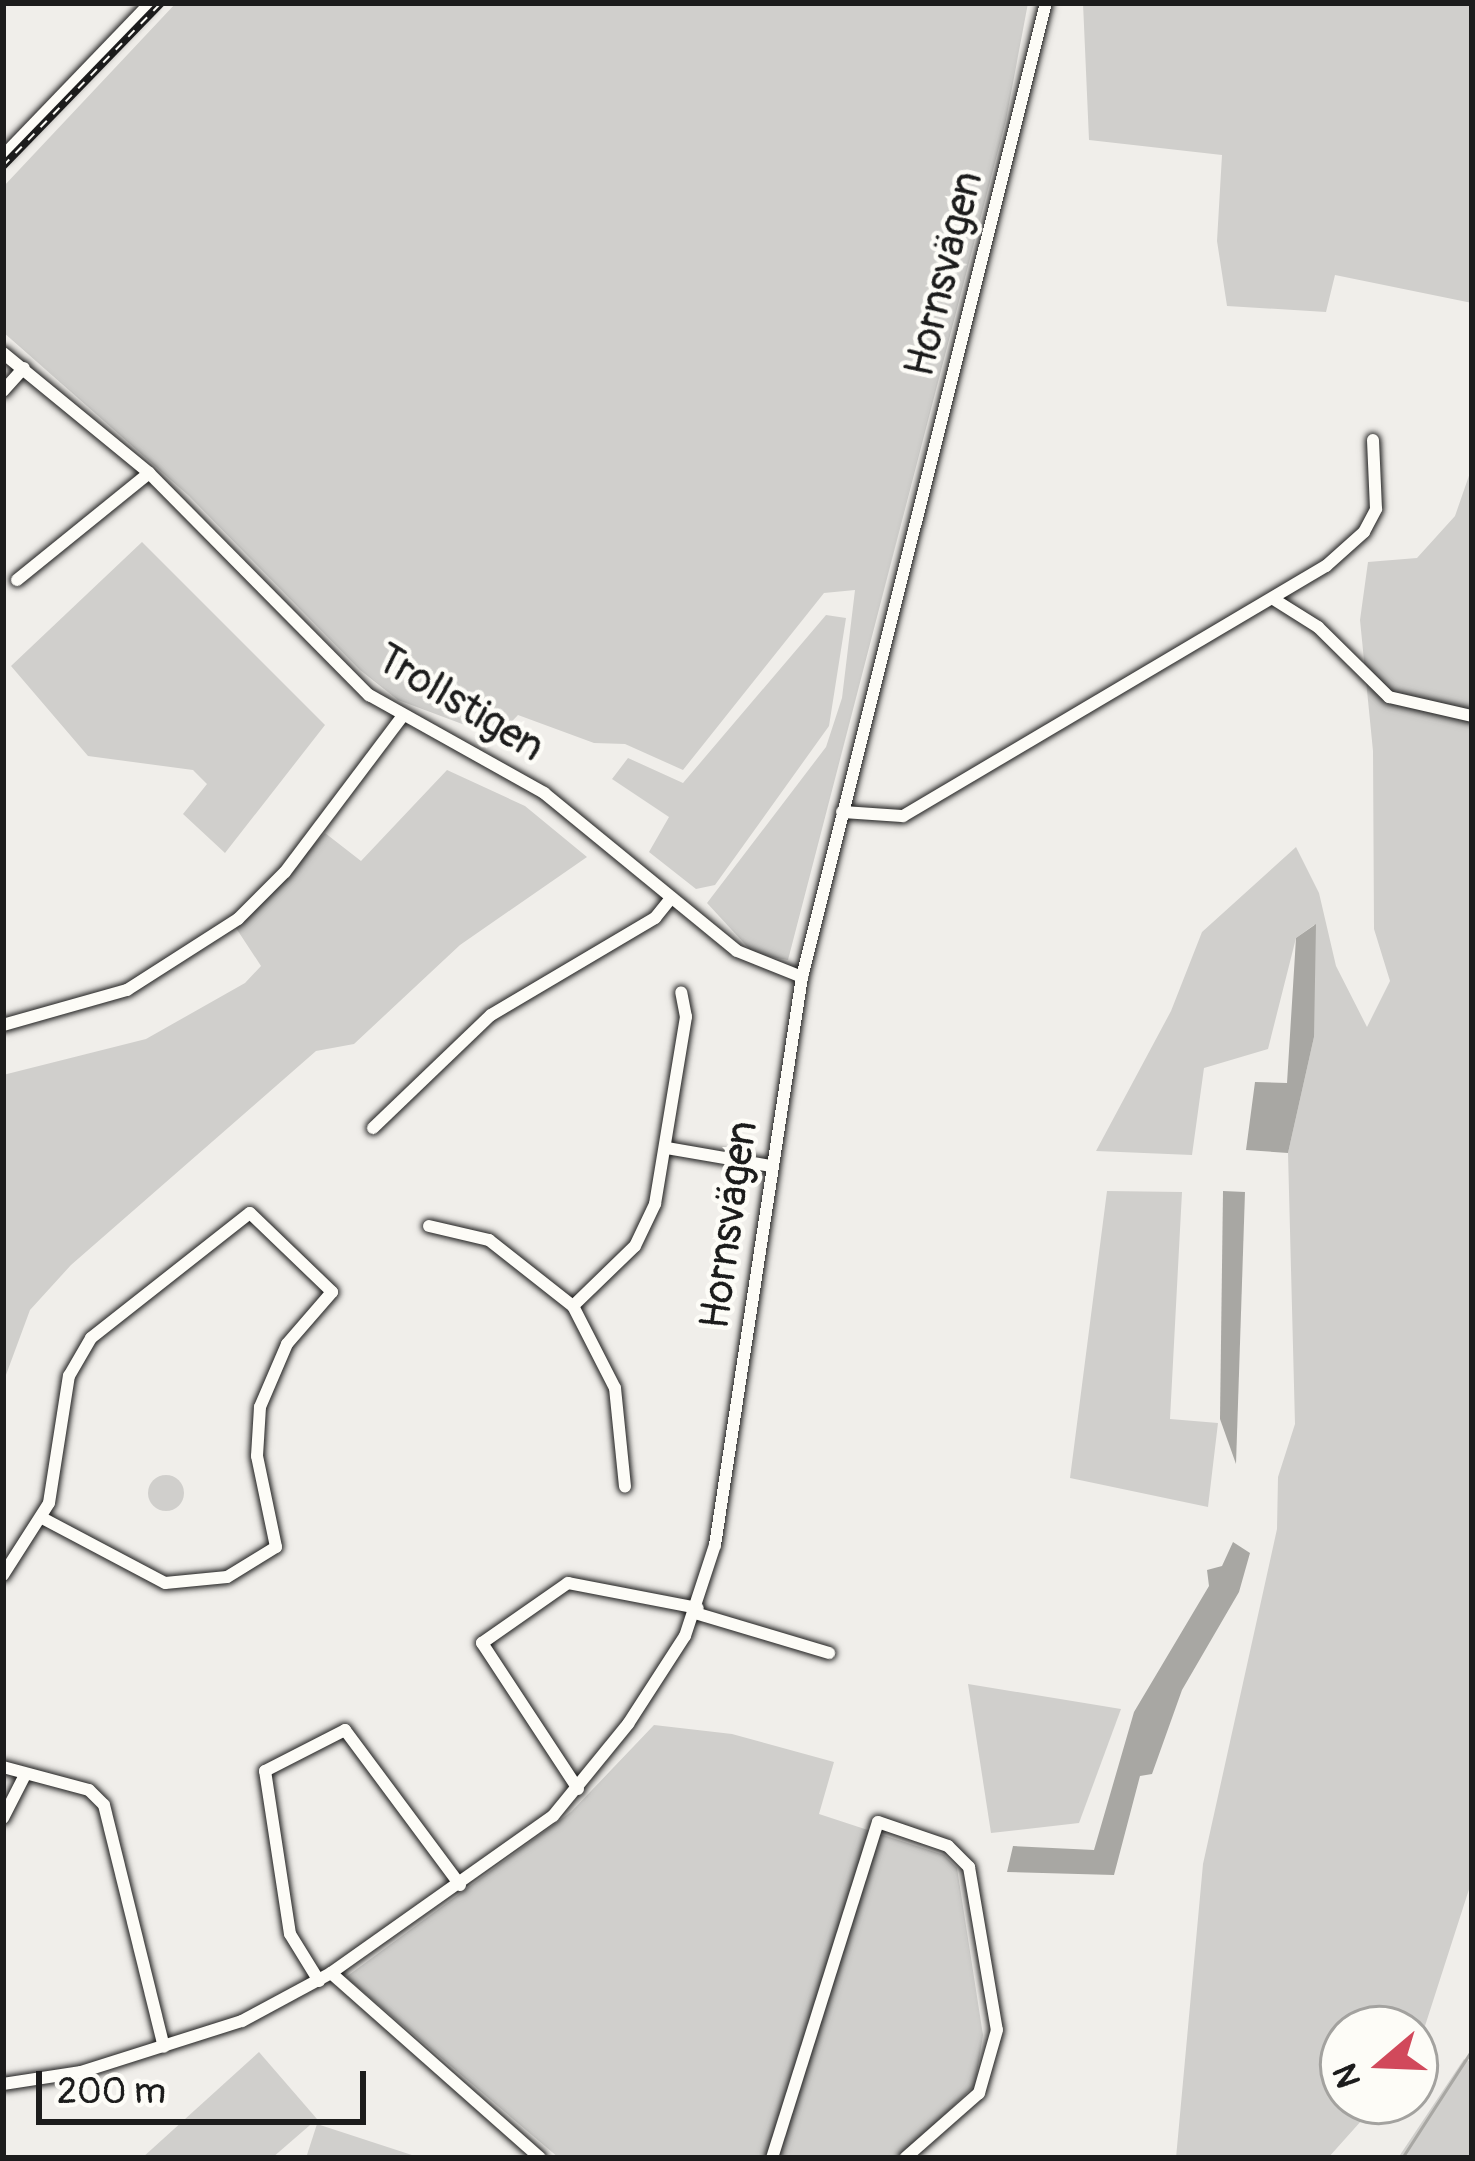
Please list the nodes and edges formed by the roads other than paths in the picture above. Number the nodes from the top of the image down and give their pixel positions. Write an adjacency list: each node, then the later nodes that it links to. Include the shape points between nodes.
1 (150, 3): 3 (street)
2 (1046, 3): 13 (street, Hornsvägen)
3 (3, 156)
4 (3, 353): 5 (street, Trollstigen)
5 (24, 368): 6 (street); 8 (street, Trollstigen)
6 (3, 391)
7 (1373, 440): 10 (street, via 1371,521)
8 (149, 473): 9 (street); 12 (street, Trollstigen, via 369,695)
9 (17, 580)
10 (1274, 600): 11 (street, via 1318,627 1389,697); 13 (street, via 903,817)
11 (1472, 716)
12 (402, 717): 14 (street, Trollstigen, via 544,793); 17 (street, via 285,872 238,919 127,990)
13 (842, 812): 15 (street, Hornsvägen)
14 (671, 898): 15 (street, Trollstigen, via 752,960); 18 (street, via 655,918 479,1024)
15 (802, 976): 20 (street, Hornsvägen)
16 (681, 992): 19 (street, via 686,1017)
17 (3, 1025)
18 (373, 1128)
19 (667, 1148): 20 (street); 22 (street, via 656,1204 635,1246)
20 (771, 1166): 26 (street, Hornsvägen, via 730,1457)
21 (429, 1226): 22 (street, via 489,1240)
22 (573, 1306): 23 (street, via 615,1388)
23 (625, 1486)
24 (43, 1518): 24 (street, via 69,1376 92,1338 250,1213 332,1292 287,1344 265,1385 257,1456 276,1547 226,1577 165,1583); 25 (street)
25 (3, 1575)
26 (697, 1611): 27 (street); 30 (street, Hornsvägen); 30 (street, via 568,1583 482,1643)
27 (829, 1653)
28 (3, 1767): 29 (street)
29 (24, 1777): 31 (street); 34 (street, via 89,1790 104,1805)
30 (578, 1790): 32 (street, Hornsvägen, via 526,1840)
31 (3, 1818)
32 (460, 1885): 33 (street, Hornsvägen); 33 (street, via 345,1730 266,1772 290,1934)
33 (325, 1977): 34 (street, Hornsvägen, via 242,2021); 36 (street)
34 (164, 2048): 35 (street, Hornsvägen)
35 (3, 2084)
36 (540, 2158)
37 (772, 2158): 38 (street, via 878,1822 948,1846 969,1868 997,2030 979,2093)
38 (905, 2158)

